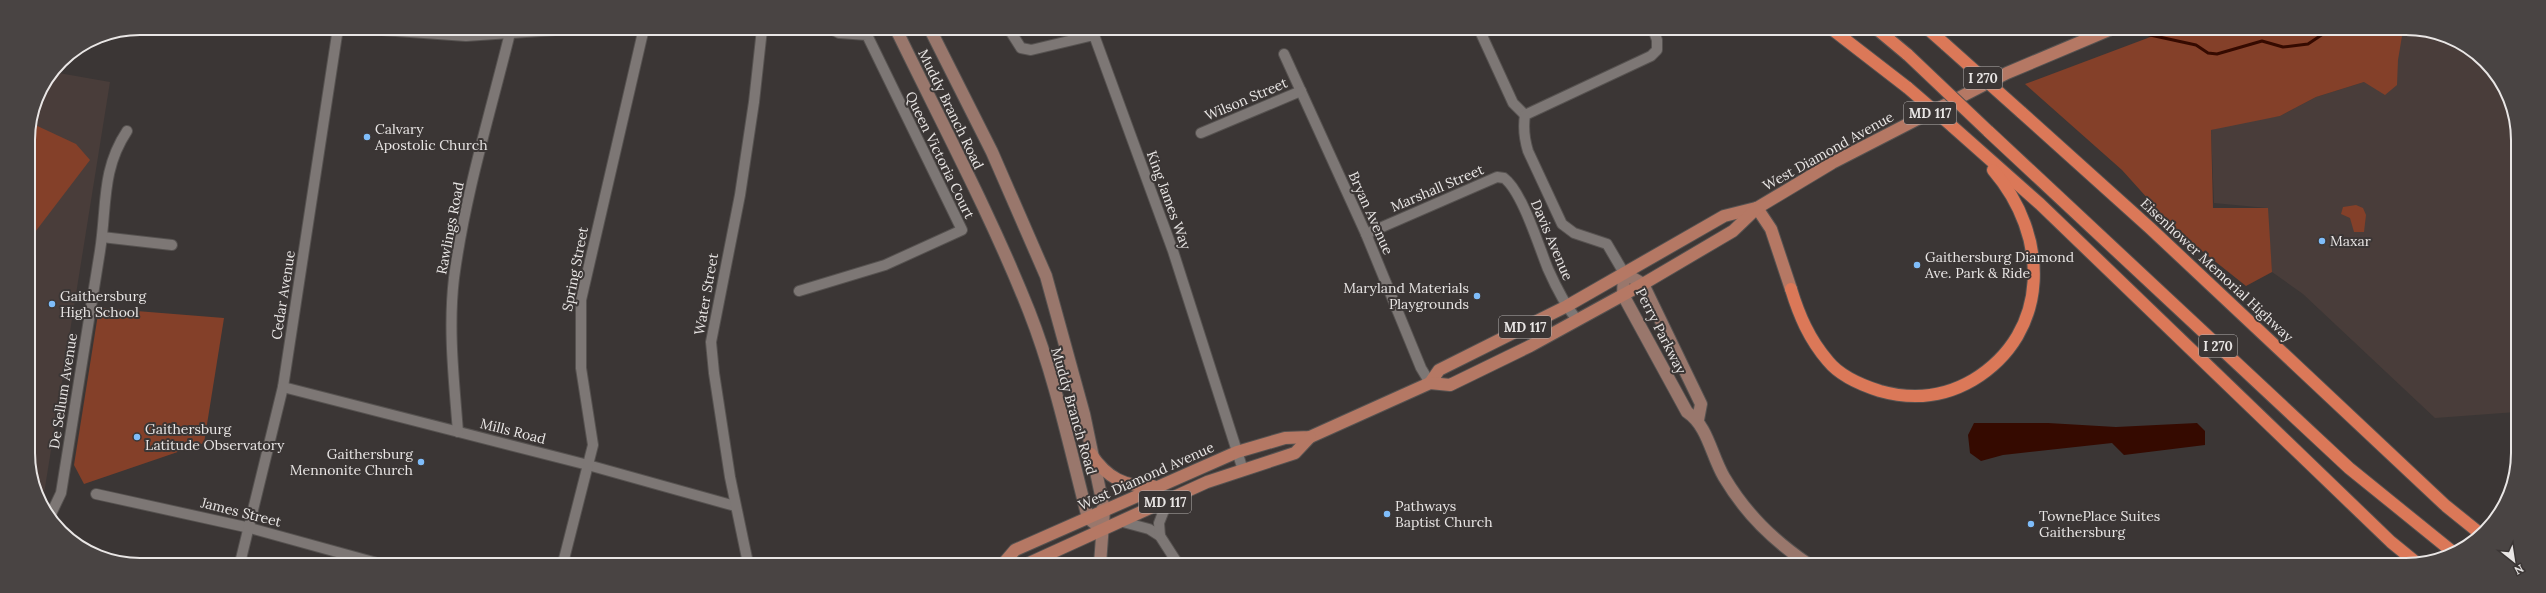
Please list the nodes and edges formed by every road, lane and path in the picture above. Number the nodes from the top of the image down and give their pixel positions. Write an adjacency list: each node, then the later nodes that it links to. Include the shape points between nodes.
1 (337, 35): 38 (street, Cedar Avenue)
2 (452, 35): 3 (street)
3 (481, 35)
4 (510, 35): 40 (street, Rawlings Road, via 465,215 454,278 451,336)
5 (642, 35): 44 (street, Spring Street, via 581,300 581,368 593,445)
6 (761, 35): 49 (street, Water Street, via 740,195 712,342 714,373)
7 (867, 35): 33 (street, Queen Victoria Court, via 962,230 885,265)
8 (899, 35): 52 (main road, Muddy Branch Road, via 1029,312 1051,378)
9 (933, 35): 43 (main road, Muddy Branch Road, via 992,152 1032,240 1066,345)
10 (1013, 35): 11 (street, King James Way, via 1021,48 1031,50)
11 (1094, 35)
12 (1094, 35): 42 (street, King James Way, via 1173,251)
13 (1482, 35): 21 (street, via 1513,103)
14 (1655, 35): 21 (street, via 1657,50 1651,56)
15 (1839, 35): 24 (highway, I 270, bridge, via 1908,88)
16 (1884, 35): 58 (highway, I 270, bridge, via 2349,468)
17 (1935, 35): 56 (highway, Eisenhower Memorial Highway / I 270, bridge, via 2150,228 2446,506)
18 (2097, 35): 26 (main road, West Diamond Avenue / MD 117, via 2000,77 1832,163)
19 (1284, 54): 20 (street, Bryan Avenue)
20 (1301, 91): 23 (street, Wilson Street); 27 (street, Bryan Avenue)
21 (1525, 115): 30 (street, via 1524,139 1558,220 1570,231 1607,244)
22 (127, 132): 28 (street, De Sellum Avenue, via 109,166)
23 (1201, 133)
24 (1962, 135): 32 (highway, via 2004,184 2020,210 2029,231 2034,261 2034,292 2029,312 2012,345 1989,370 1960,387 1920,397 1905,397 1865,386 1829,363 1802,321); 68 (highway, I 270, via 2040,204)
25 (1497, 177): 27 (street, Marshall Street); 35 (street, Davis Avenue, via 1510,182 1517,193)
26 (1757, 208): 30 (main road, West Diamond Avenue / MD 117, via 1724,216); 31 (main road, West Diamond Avenue / MD 117, via 1733,231); 32 (main road, via 1771,229)
27 (1366, 234): 37 (street, Bryan Avenue, via 1421,368)
28 (102, 237): 29 (street); 51 (street, De Sellum Avenue, via 61,493)
29 (172, 245)
30 (1624, 273): 31 (main road, Perry Parkway); 34 (main road, Perry Parkway); 35 (main road, West Diamond Avenue / MD 117)
31 (1643, 284): 34 (main road, West Diamond Avenue / MD 117); 39 (main road, Perry Parkway, via 1701,404)
32 (1791, 289)
33 (799, 291)
34 (1623, 295): 36 (main road, West Diamond Avenue / MD 117); 39 (main road, Perry Parkway, via 1687,412)
35 (1566, 306): 36 (street, Davis Avenue); 37 (main road, West Diamond Avenue / MD 117, via 1439,370)
36 (1577, 320): 37 (main road, West Diamond Avenue / MD 117, via 1450,384)
37 (1430, 383): 41 (main road, West Diamond Avenue / MD 117)
38 (282, 387): 40 (street, Mills Road); 54 (street, Cedar Avenue)
39 (1698, 420): 67 (main road, Perry Parkway, via 1723,476 1742,505 1763,530)
40 (458, 432): 44 (street, Mills Road)
41 (1310, 437): 42 (main road, West Diamond Avenue / MD 117, via 1285,438); 45 (main road, West Diamond Avenue / MD 117, via 1295,453)
42 (1238, 452): 45 (street, King James Way); 46 (main road, West Diamond Avenue / MD 117)
43 (1091, 454): 46 (main road, via 1099,465 1119,482 1140,487); 50 (main road, Muddy Branch Road)
44 (588, 465): 49 (street, Mills Road); 61 (street, Spring Street)
45 (1243, 470): 48 (main road, West Diamond Avenue / MD 117)
46 (1158, 486): 50 (main road, West Diamond Avenue / MD 117)
47 (96, 494): 54 (street, James Street)
48 (1168, 500): 53 (main road, West Diamond Avenue / MD 117); 57 (street, via 1159,523)
49 (735, 506): 62 (street, Water Street)
50 (1104, 510): 52 (main road, West Diamond Avenue / MD 117); 55 (main road, Muddy Branch Road)
51 (53, 511)
52 (1088, 518): 55 (main road); 63 (main road, West Diamond Avenue, via 1015,550)
53 (1123, 522): 55 (main road, West Diamond Avenue / MD 117); 57 (street, via 1149,529)
54 (250, 528): 59 (street, Cedar Avenue); 60 (street, James Street)
55 (1102, 530): 64 (main road, West Diamond Avenue); 65 (main road, Muddy Branch Road)
56 (2476, 531)
57 (1160, 536): 66 (street)
58 (2449, 549)
59 (241, 558)
60 (359, 558)
61 (564, 558)
62 (747, 558)
63 (1008, 558)
64 (1040, 558)
65 (1100, 558)
66 (1174, 558)
67 (1800, 558)
68 (2411, 558)

